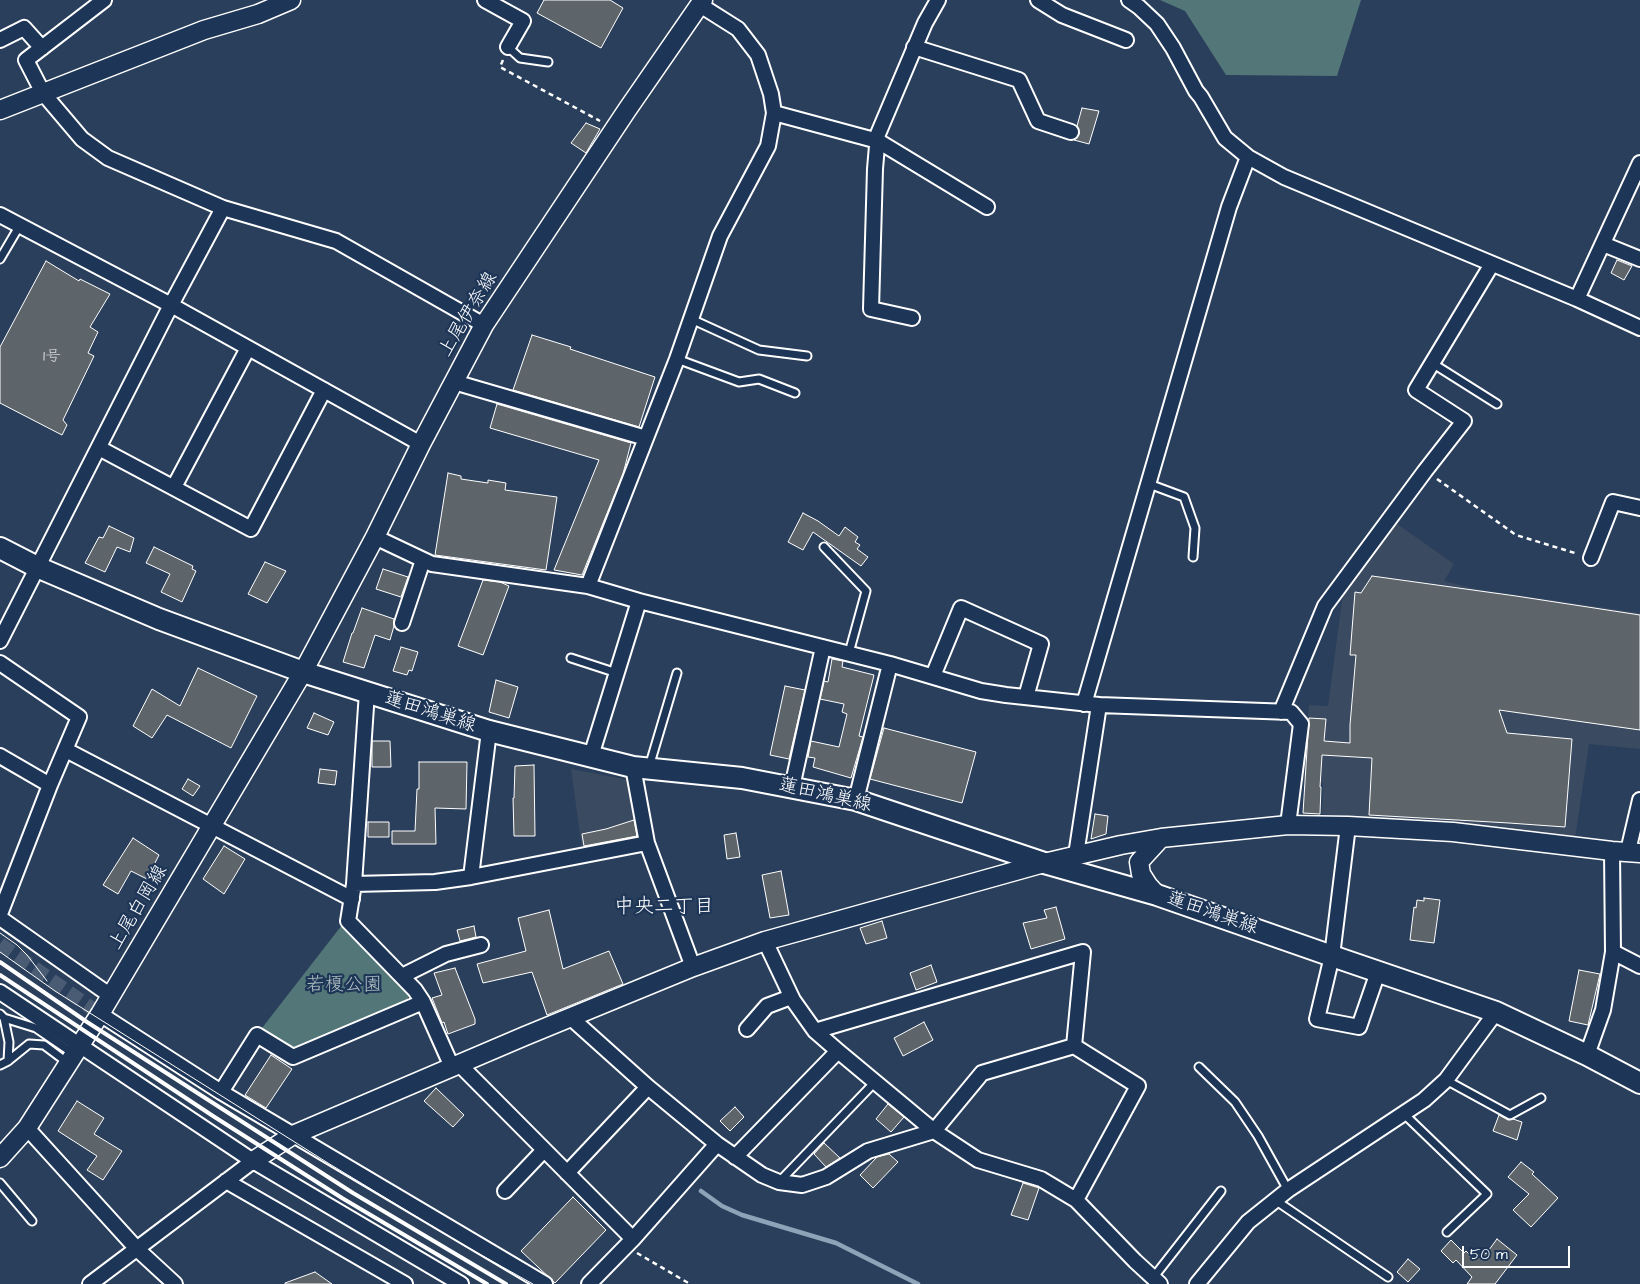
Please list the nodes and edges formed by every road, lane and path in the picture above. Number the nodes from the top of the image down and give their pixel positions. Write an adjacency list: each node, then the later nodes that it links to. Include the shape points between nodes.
1 (104, 0): 12 (street)
2 (291, 0): 14 (street)
3 (485, 0): 10 (street, via 523,21)
4 (938, 0): 11 (street)
5 (1038, 0): 9 (street, via 1062,15)
6 (1129, 0): 20 (street, via 1157,24 1225,138)
7 (702, 2): 16 (street, via 738,29 758,55); 17 (street, 上尾伊奈線)
8 (0, 40): 12 (street, via 24,28)
9 (1126, 40)
10 (508, 47): 13 (lane, via 520,58); 17 (path, via 500,67)
11 (914, 47): 18 (street, via 1019,80 1038,121); 19 (street, via 878,134)
12 (42, 48): 14 (street, via 26,60)
13 (548, 62)
14 (43, 93): 15 (street); 23 (street, via 82,139 108,158)
15 (0, 110)
16 (774, 113): 19 (street); 33 (street, via 768,146 720,236)
17 (615, 128): 34 (street, 上尾伊奈線)
18 (1071, 132)
19 (878, 141): 22 (street); 32 (street, via 871,309)
20 (1248, 157): 29 (street, via 1284,177); 48 (street, via 1229,206)
21 (1640, 163): 26 (street)
22 (987, 207)
23 (223, 208): 31 (street); 34 (street, via 336,242)
24 (0, 215): 25 (street)
25 (20, 225): 27 (lane); 31 (street)
26 (1603, 244): 28 (street); 30 (street)
27 (0, 259)
28 (1640, 259)
29 (1492, 264): 30 (street); 39 (street)
30 (1577, 299): 35 (street)
31 (171, 305): 36 (street); 46 (street)
32 (912, 318)
33 (691, 319): 37 (lane, via 759,350); 38 (street)
34 (484, 325): 40 (street, 上尾伊奈線)
35 (1640, 328)
36 (248, 348): 41 (street); 49 (street)
37 (807, 356)
38 (677, 359): 42 (lane, via 738,382 759,379); 44 (street)
39 (1432, 363): 43 (lane); 47 (street, via 1416,390 1464,421)
40 (454, 382): 44 (street); 45 (street, 上尾伊奈線)
41 (324, 390): 45 (street); 49 (street, via 251,529)
42 (795, 393)
43 (1497, 404)
44 (646, 438): 58 (street)
45 (420, 444): 51 (street, 上尾伊奈線)
46 (99, 448): 49 (street); 57 (street)
47 (1425, 471): 55 (path, via 1516,535); 75 (street, via 1325,606)
48 (1149, 484): 54 (lane, via 1184,497 1194,528); 73 (street)
49 (174, 487)
50 (1640, 508): 55 (street, via 1613,502)
51 (375, 537): 56 (street); 67 (street, 上尾伊奈線)
52 (824, 547): 63 (lane, via 866,591)
53 (0, 548): 57 (main road, 蓮田鴻巣線)
54 (1193, 557)
55 (1591, 558)
56 (423, 560): 58 (street, via 432,564); 60 (street)
57 (37, 566): 61 (street); 67 (main road, 蓮田鴻巣線, via 159,619)
58 (588, 586): 59 (street)
59 (639, 601): 62 (street); 68 (street)
60 (402, 623)
61 (0, 641)
62 (823, 647): 63 (street); 82 (street)
63 (849, 653): 66 (street)
64 (571, 658): 68 (lane)
65 (0, 663): 77 (street, via 79,717)
66 (890, 664): 70 (street); 83 (street)
67 (303, 672): 71 (main road, 蓮田鴻巣線); 86 (street, 上尾白岡線)
68 (617, 673): 79 (street)
69 (677, 673): 80 (lane)
70 (933, 676): 72 (street, via 981,691); 72 (street, via 961,608 1041,644)
71 (367, 692): 76 (main road, 蓮田鴻巣線); 94 (street)
72 (1026, 697): 73 (street)
73 (1084, 704): 74 (street)
74 (1099, 705): 75 (street); 91 (street)
75 (1281, 712): 85 (street, via 1291,712 1301,724)
76 (489, 731): 79 (main road, 蓮田鴻巣線); 93 (street)
77 (66, 750): 81 (street); 86 (street)
78 (0, 756): 81 (street)
79 (591, 756): 80 (main road, 蓮田鴻巣線)
80 (641, 767): 82 (main road, 蓮田鴻巣線, via 742,778); 89 (street)
81 (50, 786): 97 (street)
82 (792, 788): 83 (main road, 蓮田鴻巣線)
83 (856, 800): 92 (main road, 蓮田鴻巣線)
84 (1640, 800): 90 (street)
85 (1288, 825): 87 (street); 88 (street)
86 (212, 826): 96 (street); 108 (street, 上尾白岡線)
87 (1348, 826): 90 (street, via 1453,832); 102 (street)
88 (1161, 838): 91 (street); 95 (street, via 1139,862 1141,874)
89 (647, 843): 93 (street); 104 (street)
90 (1627, 852): 101 (street)
91 (1076, 855): 92 (street)
92 (1044, 863): 95 (main road, 蓮田鴻巣線); 99 (street)
93 (471, 877): 94 (street, via 435,882)
94 (354, 884): 96 (street)
95 (1157, 895): 102 (main road, 蓮田鴻巣線)
96 (352, 899): 106 (street, via 348,922)
97 (0, 914)
98 (0, 918): 108 (street)
99 (765, 941): 104 (street); 109 (street)
100 (481, 945): 106 (street, via 446,954)
101 (1613, 952): 103 (street); 120 (street, via 1603,1010)
102 (1332, 956): 105 (main road, 蓮田鴻巣線); 105 (street, via 1317,1019 1359,1027)
103 (1640, 966)
104 (693, 967): 114 (street)
105 (1378, 972): 111 (main road, 蓮田鴻巣線)
106 (402, 976): 110 (street)
107 (0, 992): 119 (street)
108 (111, 996): 112 (street, 上尾白岡線)
109 (791, 996): 115 (street, via 767,1006); 116 (street)
110 (423, 1002): 123 (street); 129 (street, via 294,1057 257,1034)
111 (1496, 1012): 120 (main road, 蓮田鴻巣線); 125 (street)
112 (100, 1014): 119 (street, 上尾白岡線); 129 (street)
113 (2, 1016): 119 (lane, via 36,1028); 121 (lane, via 9,1042)
114 (570, 1017): 123 (street); 128 (street)
115 (748, 1029)
116 (816, 1031): 117 (street, via 1083,952); 118 (street)
117 (1074, 1046): 133 (street, via 982,1072); 147 (street, via 1138,1086)
118 (838, 1051): 126 (street); 137 (street)
119 (74, 1054): 121 (lane, via 28,1044); 132 (street, 上尾白岡線); 139 (street)
120 (1587, 1056): 127 (main road, 蓮田鴻巣線)
121 (8, 1061): 122 (lane)
122 (0, 1064)
123 (455, 1066): 134 (street); 136 (street)
124 (1199, 1067): 144 (lane, via 1235,1102)
125 (1446, 1080): 130 (lane, via 1510,1115); 131 (street)
126 (875, 1082): 133 (street); 142 (lane)
127 (1640, 1084)
128 (648, 1087): 135 (street); 140 (street)
129 (221, 1092): 134 (street)
130 (1541, 1098)
131 (1404, 1113): 144 (street); 150 (lane, via 1487,1194)
132 (27, 1128): 138 (street, 上尾白岡線); 152 (street)
133 (934, 1131): 142 (street, via 868,1151 826,1177 802,1185); 147 (street, via 978,1160 1041,1179)
134 (293, 1135): 139 (street); 159 (street)
135 (717, 1144): 137 (street); 151 (street)
136 (544, 1150): 140 (street); 145 (street)
137 (735, 1157): 142 (street)
138 (0, 1158)
139 (253, 1161): 141 (street); 158 (street)
140 (566, 1173): 151 (street)
141 (226, 1181): 152 (street); 157 (street)
142 (779, 1182)
143 (0, 1183): 149 (lane)
144 (1288, 1190): 148 (street)
145 (504, 1191)
146 (1221, 1191): 154 (lane)
147 (1076, 1200): 154 (street)
148 (1275, 1200): 153 (lane); 162 (street, via 1248,1222)
149 (32, 1221)
150 (1447, 1232)
151 (630, 1242): 160 (street); 161 (path)
152 (137, 1249): 155 (street); 156 (street)
153 (1388, 1277)
154 (1156, 1281)
155 (90, 1284)
156 (175, 1284)
157 (405, 1284)
158 (461, 1284)
159 (545, 1284)
160 (589, 1284)
161 (690, 1284)
162 (1197, 1284)

